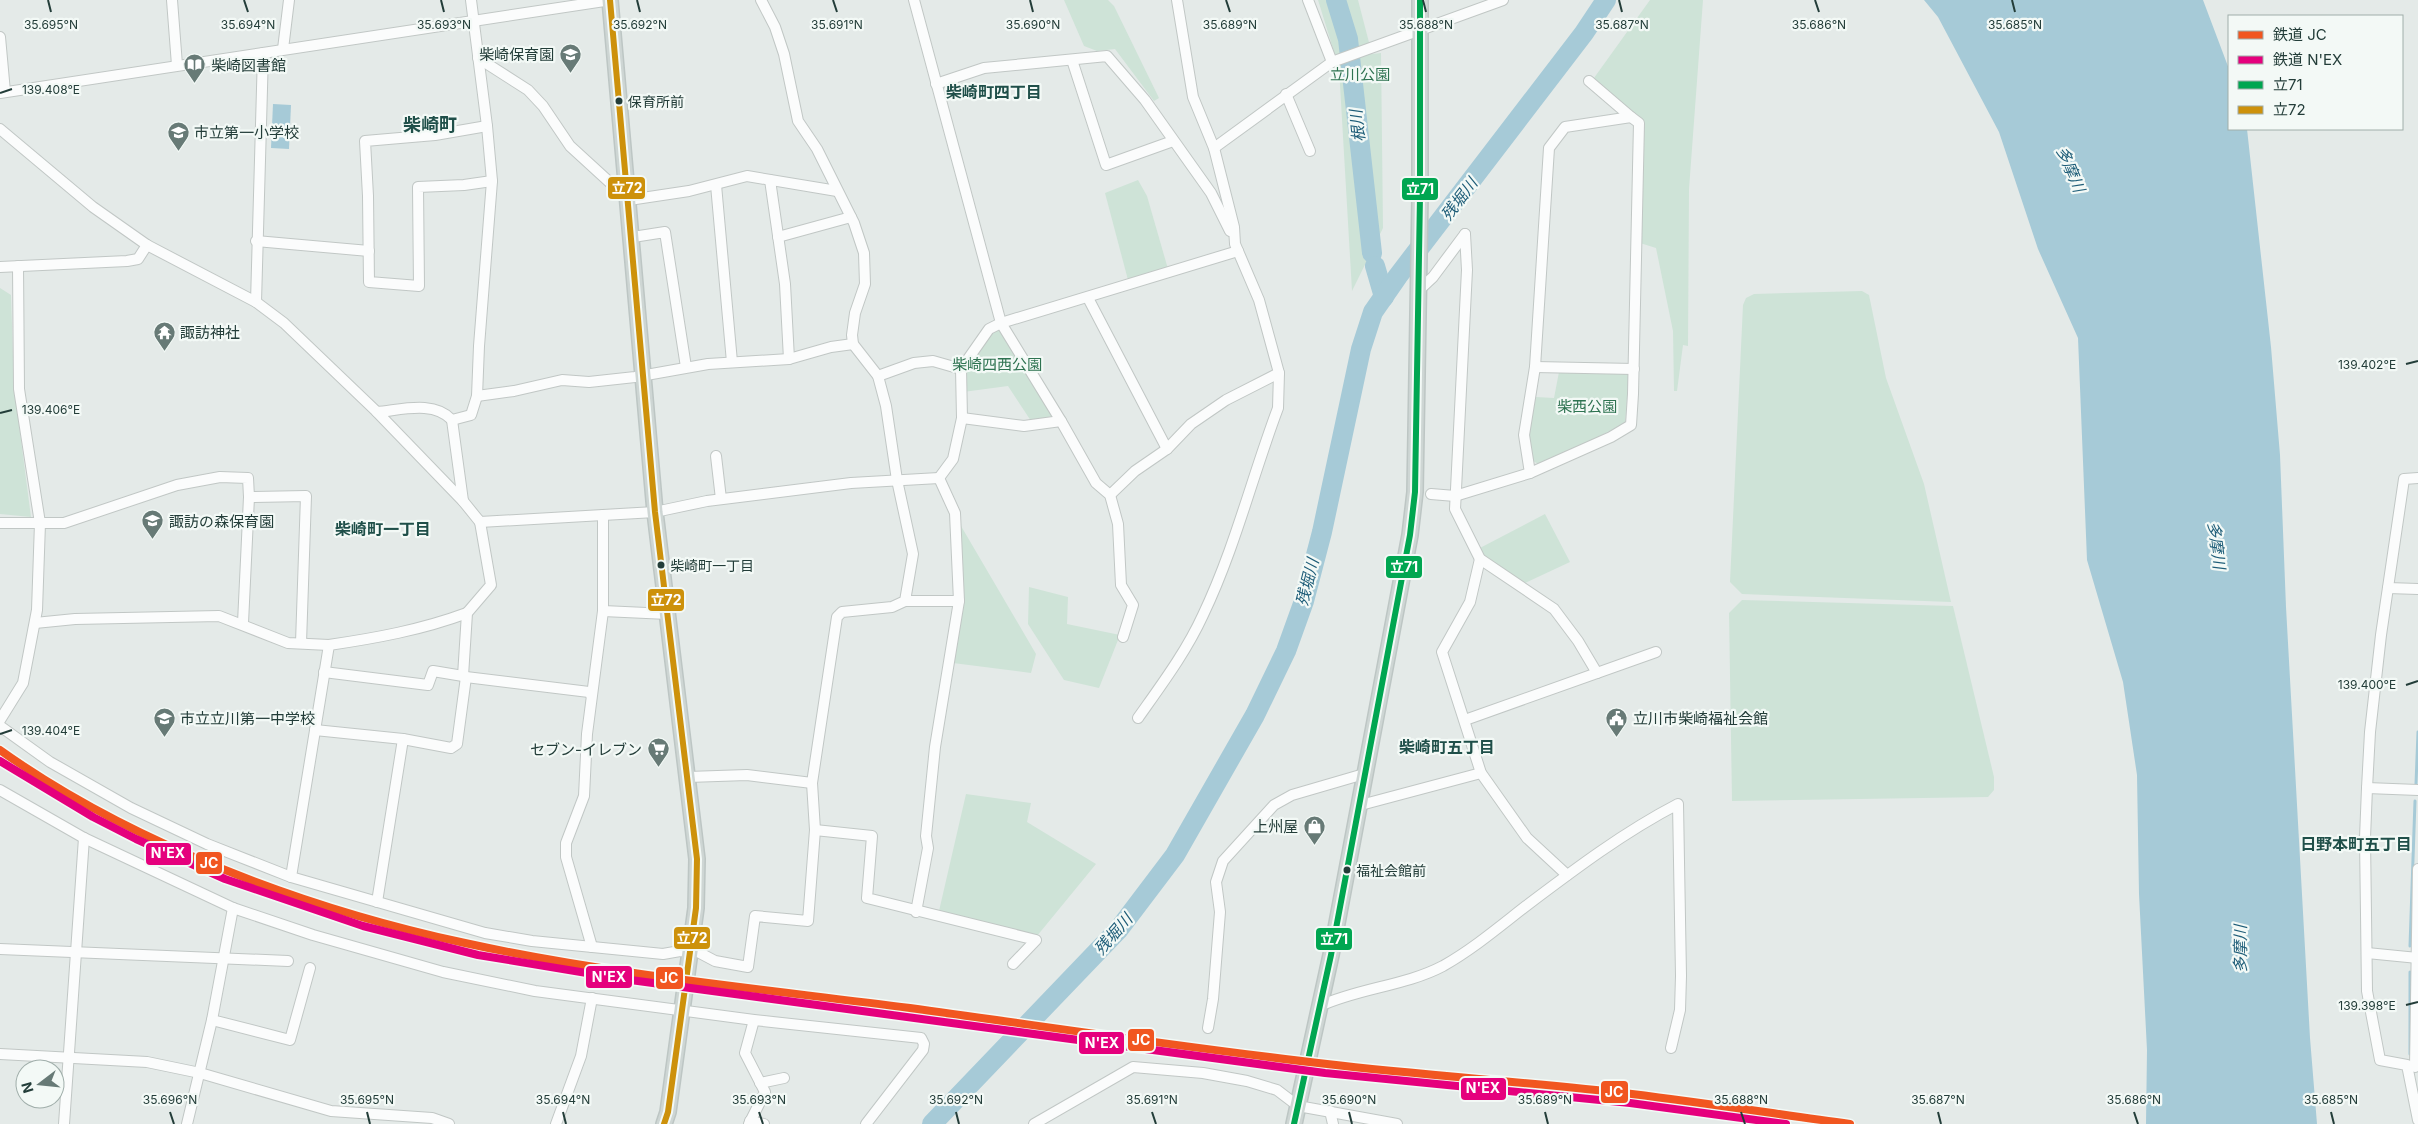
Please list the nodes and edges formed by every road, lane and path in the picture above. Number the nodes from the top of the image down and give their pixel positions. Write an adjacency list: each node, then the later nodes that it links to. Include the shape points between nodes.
1 (172, 0): 19 (street)
2 (289, 0): 14 (street)
3 (471, 0): 11 (street)
4 (611, 0): 11 (street); 34 (main road)
5 (761, 0): 33 (street, via 784,54 798,121 817,149)
6 (914, 0): 21 (street)
7 (1177, 0): 28 (street, via 1193,97)
8 (1308, 0): 18 (street)
9 (1420, 0): 12 (main road)
10 (1503, 0): 12 (street)
11 (472, 21): 14 (street); 16 (street)
12 (1420, 29): 18 (street); 44 (main road)
13 (0, 37): 22 (street)
14 (282, 50): 15 (street)
15 (263, 53): 19 (street); 38 (street)
16 (478, 58): 25 (street); 34 (street, via 528,90 570,146)
17 (1072, 60): 21 (street, via 984,68); 27 (street, via 1108,56); 27 (street, via 1106,165)
18 (1332, 62): 23 (street)
19 (177, 65): 22 (street)
20 (1589, 81): 24 (street)
21 (936, 84): 47 (street)
22 (2, 93)
23 (1286, 94): 28 (street); 29 (street)
24 (1631, 117): 52 (street, via 1565,127 1549,148); 54 (street, via 1639,123)
25 (487, 126): 30 (street); 41 (street, via 435,135 365,141)
26 (0, 129): 39 (street, via 93,207)
27 (1174, 141): 40 (street, via 1211,193)
28 (1214, 148): 40 (street)
29 (1310, 151)
30 (492, 180): 41 (street, via 418,187 419,286 369,282); 58 (street)
31 (770, 180): 32 (street, via 747,176); 33 (street); 37 (street)
32 (716, 185): 34 (street); 50 (street)
33 (837, 191): 35 (street)
34 (629, 200): 36 (main road)
35 (851, 217): 37 (street); 48 (street, via 860,237 866,269 865,284 852,325)
36 (632, 237): 51 (street, via 665,232); 56 (main road)
37 (778, 237): 49 (street, via 785,284)
38 (256, 241): 41 (street); 46 (street)
39 (147, 245): 42 (street, via 138,259 127,262); 46 (street)
40 (1237, 248): 45 (street); 55 (street, via 1259,300)
41 (369, 251)
42 (18, 266): 43 (street); 79 (street, via 19,389)
43 (0, 267)
44 (1417, 291): 71 (street, via 1433,276 1465,234); 105 (main road, via 1415,492 1387,664)
45 (1088, 298): 47 (street); 63 (street)
46 (256, 302): 59 (street, via 284,324)
47 (1001, 323): 53 (street, via 989,329); 62 (street)
48 (853, 344): 49 (street, via 831,346); 57 (street)
49 (789, 359): 50 (street)
50 (732, 362): 51 (street)
51 (686, 367): 56 (street)
52 (1535, 367): 54 (street); 65 (street, via 1524,435)
53 (961, 369): 57 (street, via 934,361 914,363); 60 (street)
54 (1634, 369): 65 (street, via 1631,425)
55 (1279, 373): 63 (street, via 1226,400 1191,424); 98 (street, via 1278,408 1241,523 1204,614 1177,662)
56 (644, 375): 58 (street, via 589,382 562,380); 75 (main road)
57 (878, 376): 68 (street)
58 (478, 396): 61 (street, via 471,415)
59 (377, 412): 61 (street, via 434,408); 74 (street)
60 (962, 418): 62 (street, via 1024,426); 66 (street, via 953,459)
61 (452, 420): 74 (street)
62 (1061, 420): 70 (street, via 1096,483)
63 (1167, 448): 70 (street, via 1135,471)
64 (716, 456): 73 (street)
65 (1530, 473): 71 (street)
66 (939, 478): 68 (street); 83 (street, via 955,513)
67 (2418, 478): 81 (street, via 2404,479)
68 (897, 480): 73 (street); 84 (street, via 913,554)
69 (1431, 494): 71 (street)
70 (1110, 495): 90 (street, via 1118,524 1121,585 1133,605)
71 (1455, 496): 80 (street, via 1455,509)
72 (249, 497): 79 (street, via 248,478 220,477 177,486 64,523); 89 (street); 91 (street, via 306,496)
73 (721, 499): 75 (street)
74 (463, 501): 77 (street)
75 (655, 512): 76 (street); 87 (main road)
76 (603, 515): 77 (street); 85 (street)
77 (480, 522): 86 (street, via 491,585)
78 (0, 523): 79 (street)
79 (40, 524): 88 (street)
80 (1480, 559): 95 (street, via 1554,609 1578,640); 100 (street, via 1470,602 1442,652)
81 (2388, 588): 82 (street); 108 (street, via 2370,732)
82 (2418, 589)
83 (959, 600): 84 (street); 119 (street, via 935,746 926,836 928,848)
84 (905, 601): 107 (street, via 892,607 842,612 837,618)
85 (603, 610): 87 (street); 97 (street)
86 (467, 613): 92 (street, via 396,635); 96 (street)
87 (668, 614): 106 (main road)
88 (35, 623): 89 (street, via 219,616); 99 (street, via 23,683)
89 (243, 623): 91 (street, via 288,643)
90 (1124, 637)
91 (301, 643): 92 (street)
92 (328, 645): 94 (street)
93 (1656, 652): 95 (street)
94 (324, 672): 96 (street, via 428,685 433,671); 102 (street)
95 (1597, 673): 100 (street)
96 (465, 676): 97 (street); 103 (street, via 457,744 451,748)
97 (591, 694): 120 (street, via 584,796 566,843 566,857)
98 (1138, 718)
99 (0, 720)
100 (1465, 720): 104 (street)
101 (0, 726): 116 (street, via 50,762 131,808 206,844)
102 (314, 730): 103 (street); 116 (street)
103 (403, 739): 117 (street)
104 (1482, 773): 111 (street); 115 (street, via 1527,838)
105 (1364, 774): 111 (main road); 135 (street, via 1292,795 1274,805 1223,862 1216,882 1220,912)
106 (688, 777): 107 (street, via 747,775); 124 (main road, via 698,875)
107 (812, 783): 112 (street)
108 (2367, 788): 110 (street); 122 (street)
109 (0, 790): 113 (street)
110 (2418, 790)
111 (1357, 806): 131 (main road)
112 (815, 830): 119 (street, via 872,836 867,898); 124 (street, via 808,921 755,916 748,967 715,961 698,952)
113 (84, 838): 118 (street); 123 (street)
114 (2418, 868): 126 (street)
115 (1567, 875): 131 (street, via 1472,948 1441,966 1339,997); 136 (street, via 1646,821 1678,804 1681,976 1680,1010)
116 (291, 877): 117 (street)
117 (377, 902): 120 (street, via 485,933)
118 (233, 908): 125 (street); 130 (street, via 313,936 443,972 535,991)
119 (916, 912): 128 (street, via 1036,940)
120 (592, 947): 124 (street, via 663,954 680,951)
121 (0, 949): 123 (street)
122 (2367, 953): 126 (street); 139 (street, via 2367,991 2380,1060)
123 (75, 954): 125 (street); 138 (street)
124 (688, 956): 132 (main road)
125 (225, 958): 127 (street); 133 (street)
126 (2417, 958): 139 (street)
127 (288, 961)
128 (1014, 964)
129 (310, 968): 133 (street, via 290,1040)
130 (592, 998): 132 (street); 150 (street, via 581,1056)
131 (1320, 1006): 143 (main road)
132 (682, 1007): 134 (street); 151 (main road)
133 (212, 1020): 140 (street)
134 (754, 1020): 142 (street, via 745,1053); 153 (street, via 921,1038 923,1050)
135 (1208, 1028)
136 (1671, 1048)
137 (0, 1054): 138 (street)
138 (68, 1060): 140 (street, via 147,1062); 147 (street)
139 (2413, 1067): 145 (street)
140 (200, 1072): 148 (street); 149 (street, via 332,1110 432,1118)
141 (784, 1078): 142 (street)
142 (760, 1083): 146 (street, via 765,1092)
143 (1298, 1106): 144 (street); 154 (street, via 1277,1090 1247,1081 1203,1073 1133,1067); 155 (main road)
144 (1330, 1111): 156 (street); 157 (street)
145 (2418, 1120)
146 (749, 1122): 152 (street)
147 (64, 1124)
148 (187, 1124)
149 (449, 1124)
150 (556, 1124)
151 (664, 1124)
152 (764, 1124)
153 (866, 1124)
154 (1034, 1124)
155 (1294, 1124)
156 (1333, 1124)
157 (1397, 1124)

